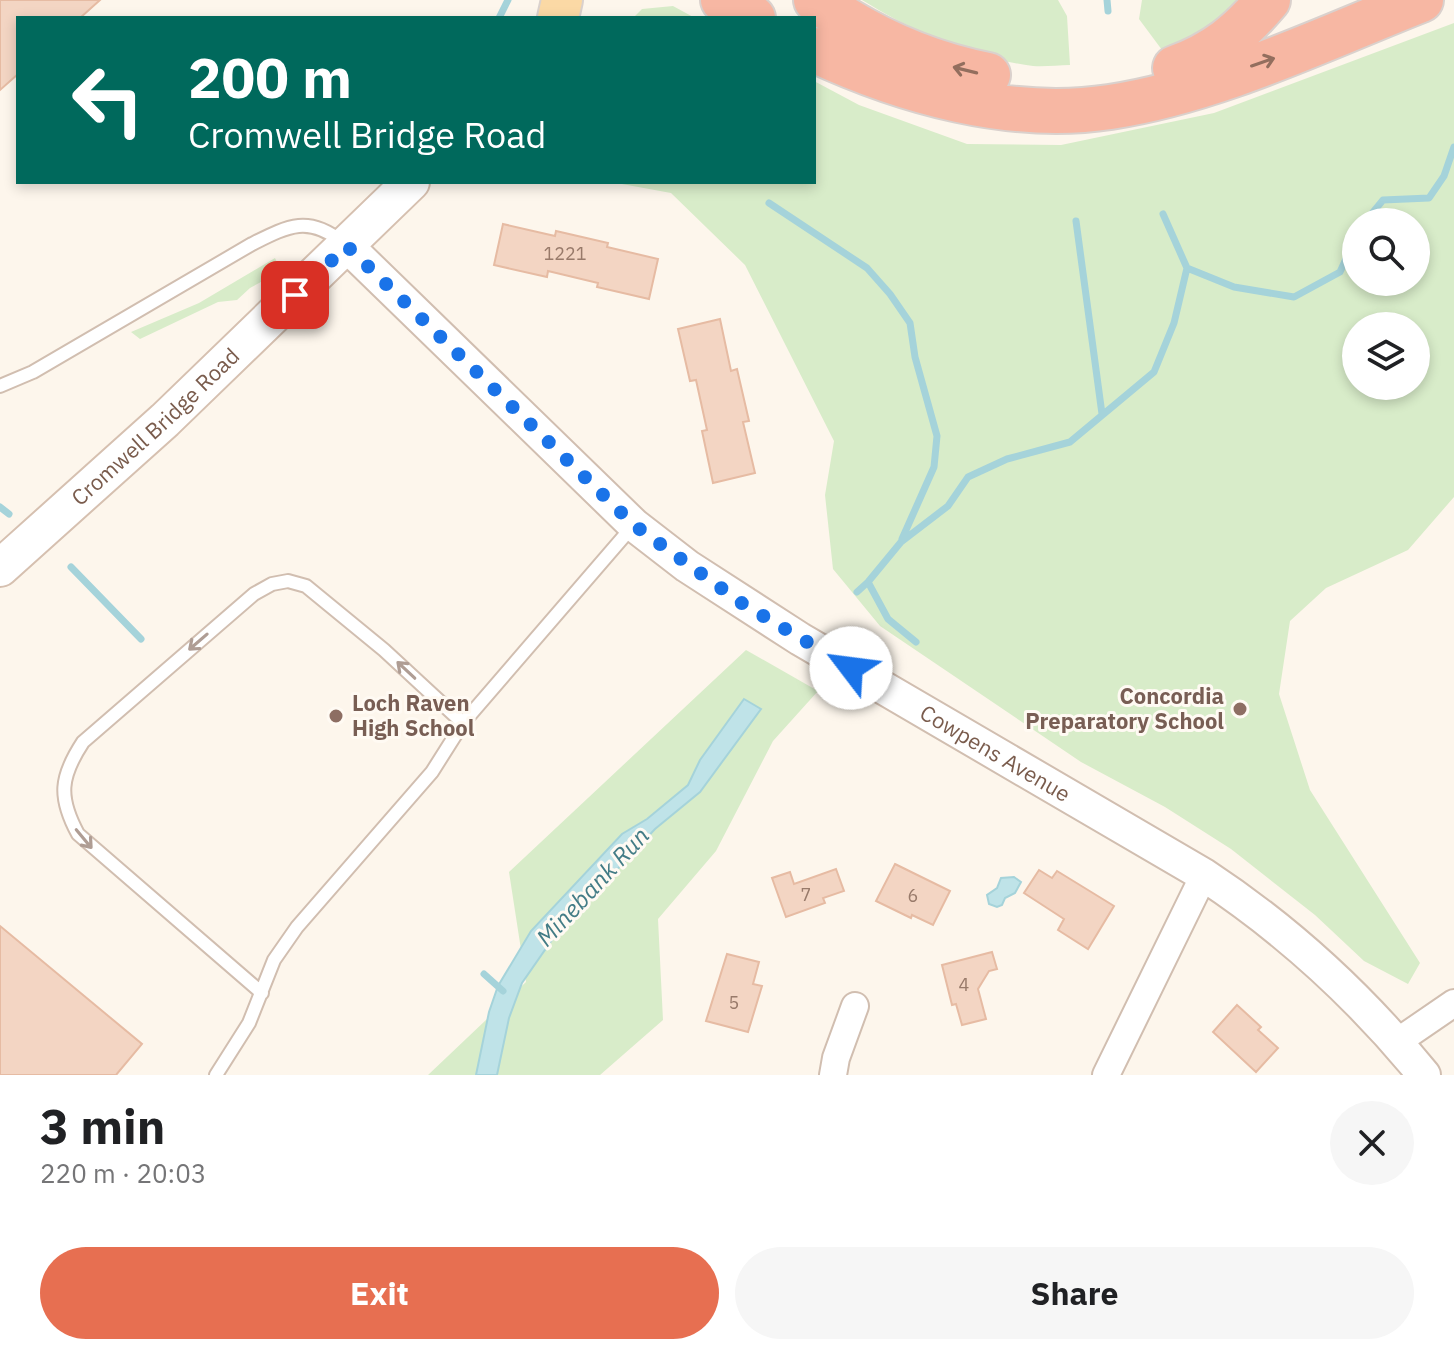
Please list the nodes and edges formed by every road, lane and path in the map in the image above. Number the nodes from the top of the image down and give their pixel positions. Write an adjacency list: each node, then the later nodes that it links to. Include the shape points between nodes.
1 (585, 0): 6 (main road)
2 (723, 0): 7 (highway)
3 (816, 0): 4 (highway, one-way to 3, via 1227,42 1196,60 1132,79 1056,83 1016,81 933,61 845,20)
4 (1268, 0)
5 (1421, 0): 8 (highway, one-way to 5, via 890,81 968,102 1023,109 1109,107 1208,82)
6 (571, 16)
7 (750, 16)
8 (816, 51)
9 (409, 184): 10 (main road, Cromwell Bridge Road)
10 (347, 246): 11 (lane, via 325,229 308,225 281,230); 12 (street, Cowpens Avenue); 13 (main road, Cromwell Bridge Road)
11 (0, 386)
12 (634, 525): 14 (lane); 15 (street, Cowpens Avenue, via 743,604)
13 (0, 568)
14 (463, 723): 16 (lane, via 432,772 297,927 274,960); 16 (lane, one-way to 16, via 333,607 306,586 288,581 254,594 83,742 67,766 63,790 67,815 78,834)
15 (1204, 875): 19 (street, Cowpens Avenue, via 1275,927); 22 (street)
16 (262, 993): 20 (lane)
17 (1454, 1003): 19 (street)
18 (855, 1006): 21 (street)
19 (1397, 1042): 23 (street, Cowpens Avenue)
20 (216, 1075)
21 (833, 1075)
22 (1106, 1075)
23 (1424, 1075)

